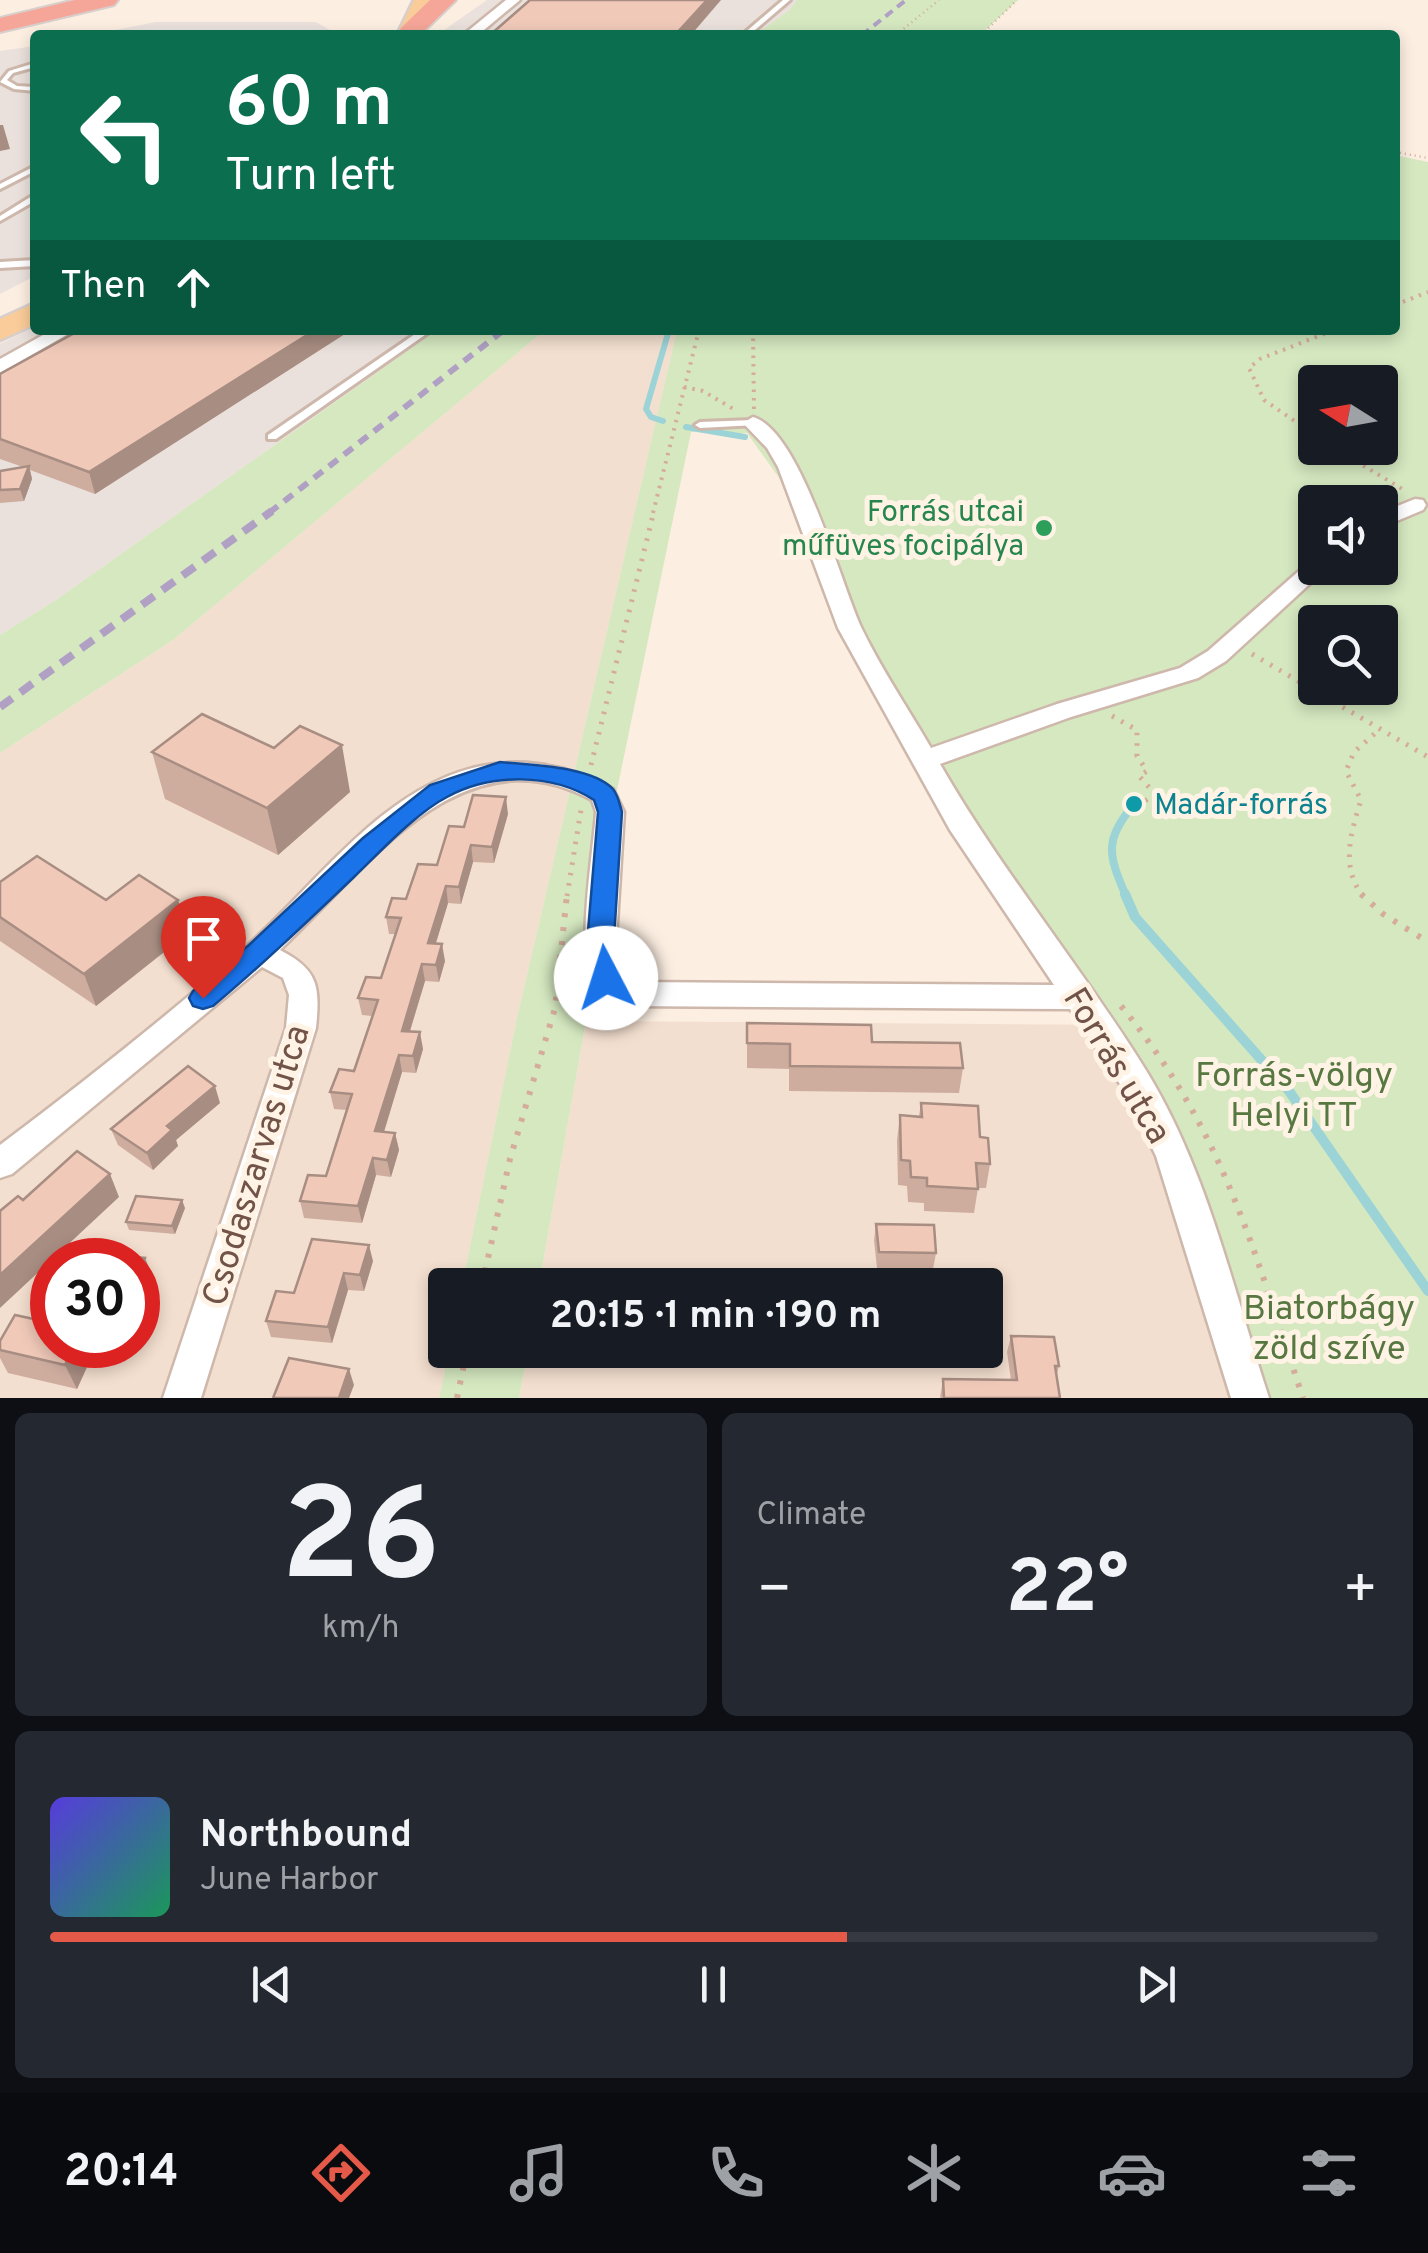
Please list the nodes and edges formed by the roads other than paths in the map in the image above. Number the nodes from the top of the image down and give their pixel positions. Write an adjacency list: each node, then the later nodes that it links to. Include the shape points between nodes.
1 (60, 0): 7 (highway)
2 (106, 0): 8 (highway)
3 (424, 0): 9 (main road)
4 (444, 0): 10 (highway)
5 (514, 0): 11 (street)
6 (787, 0): 12 (lane)
7 (0, 14)
8 (0, 24)
9 (411, 30)
10 (412, 30)
11 (476, 30)
12 (751, 30)
13 (30, 68): 14 (lane)
14 (3, 76): 15 (lane, via 8,86)
15 (30, 88)
16 (30, 171): 17 (lane)
17 (0, 187)
18 (30, 201): 19 (lane)
19 (0, 218)
20 (30, 264): 21 (lane)
21 (0, 265)
22 (30, 315): 23 (main road)
23 (0, 331)
24 (57, 335): 26 (street)
25 (420, 335): 29 (lane)
26 (0, 367)
27 (754, 423): 28 (lane); 31 (street, Forrás utca, via 788,467 850,628)
28 (700, 425)
29 (272, 437)
30 (1298, 584): 31 (street, via 1189,673)
31 (927, 760): 33 (street, Forrás utca, via 960,823)
32 (259, 952): 33 (street, via 438,791 500,770 587,784 604,795 610,812 600,955 606,978 629,994); 34 (street); 35 (street, Csodaszarvas utca, via 295,972 304,994 302,1028)
33 (1080, 997): 36 (street, Forrás utca, via 1136,1082 1172,1156)
34 (0, 1164)
35 (182, 1398)
36 (1250, 1398)

